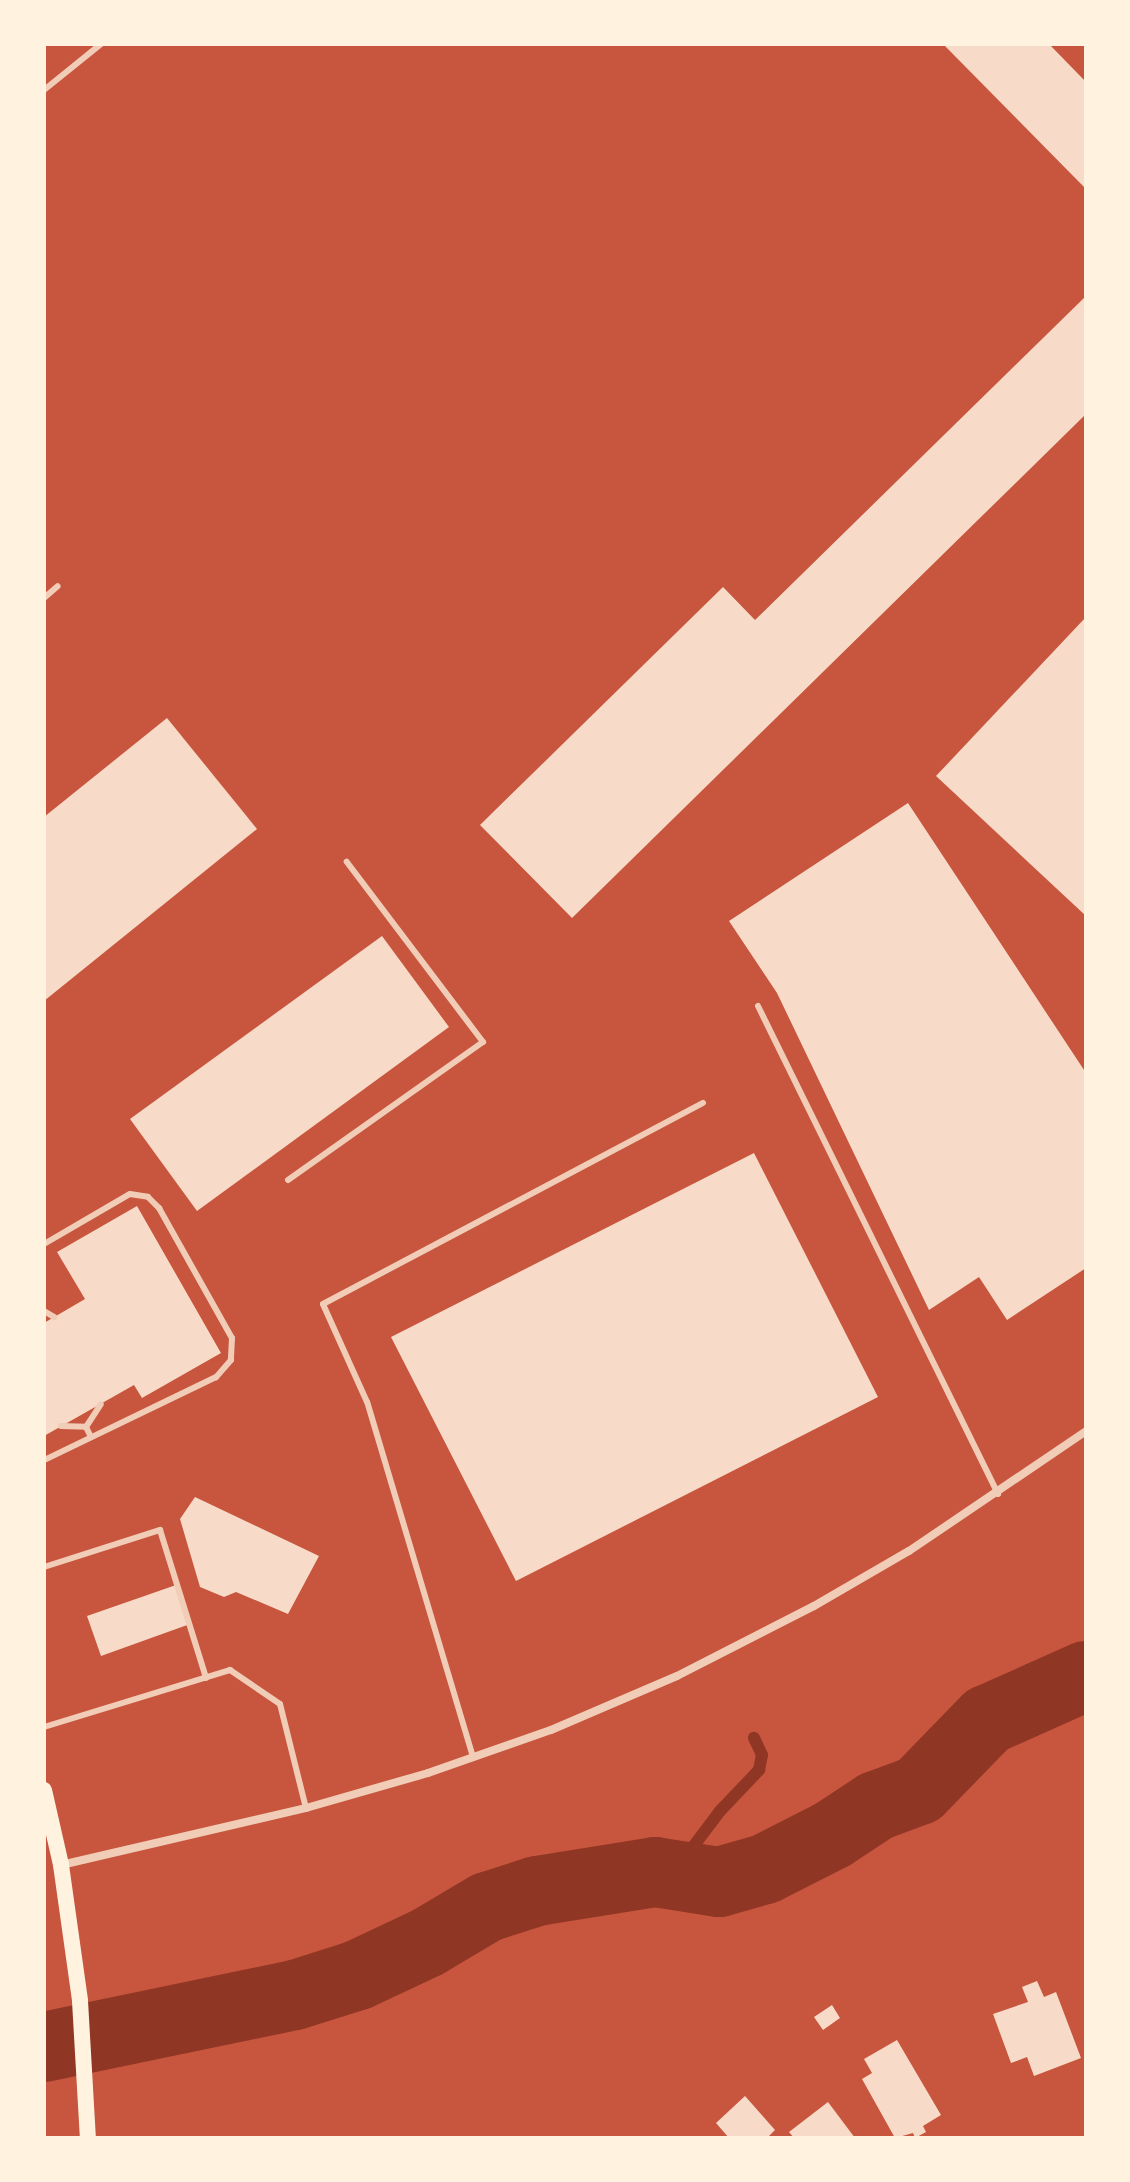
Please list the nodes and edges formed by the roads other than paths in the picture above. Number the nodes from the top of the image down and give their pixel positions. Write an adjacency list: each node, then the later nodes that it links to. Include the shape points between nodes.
1 (84, 44): 3 (lane)
2 (101, 44): 3 (lane)
3 (91, 53): 4 (lane)
4 (44, 90)
5 (58, 586): 6 (lane)
6 (44, 598)
7 (347, 862): 10 (lane, via 483,1042)
8 (758, 1006): 20 (lane)
9 (703, 1103): 24 (lane, via 323,1304 367,1402)
10 (288, 1180)
11 (44, 1244): 18 (lane, via 130,1194 148,1197 232,1338 231,1360 216,1377)
12 (44, 1311): 13 (lane)
13 (54, 1317)
14 (101, 1404): 16 (lane)
15 (61, 1426): 16 (lane)
16 (86, 1427): 18 (lane)
17 (1086, 1431): 20 (street)
18 (91, 1437): 19 (lane)
19 (44, 1460)
20 (998, 1494): 24 (street, via 814,1606 677,1676)
21 (44, 1567): 22 (lane, via 160,1530)
22 (206, 1678): 23 (lane); 26 (lane, via 230,1670 280,1704)
23 (44, 1727)
24 (473, 1757): 26 (street)
25 (44, 1790): 27 (main road)
26 (306, 1808): 27 (street)
27 (61, 1865): 28 (main road, via 80,2001)
28 (88, 2138)

